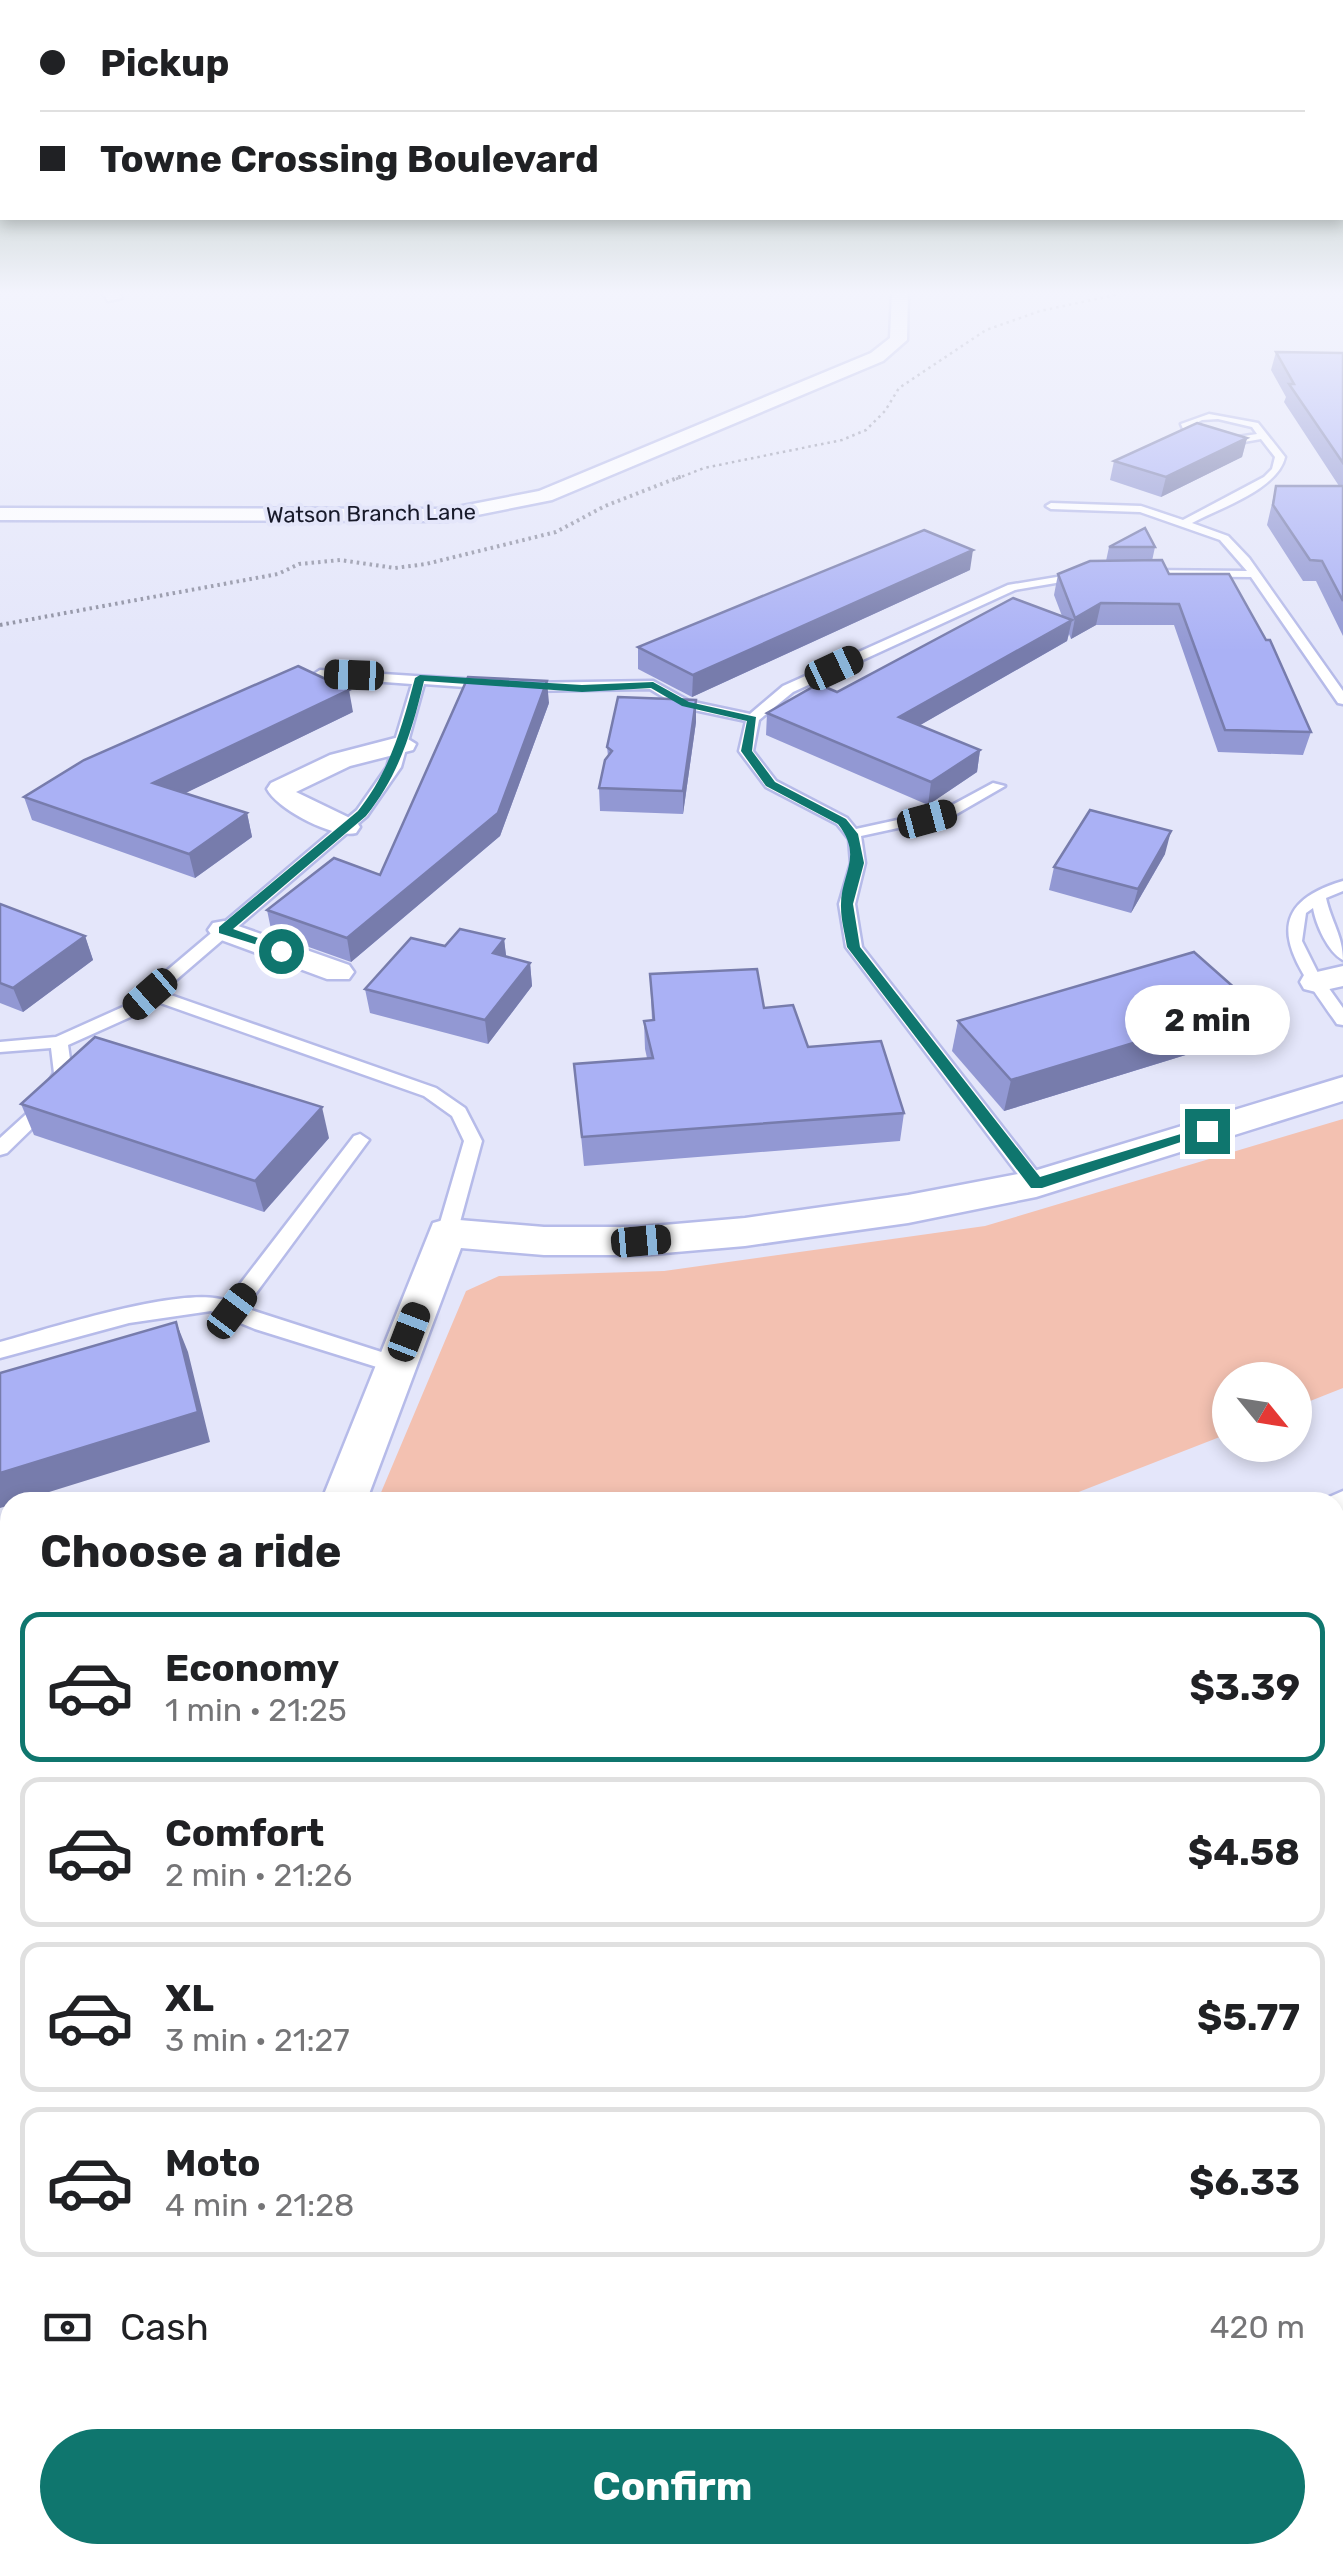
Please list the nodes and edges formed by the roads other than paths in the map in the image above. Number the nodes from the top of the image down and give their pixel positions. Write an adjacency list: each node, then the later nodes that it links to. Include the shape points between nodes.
1 (747, 412): 4 (street, Watson Branch Lane, via 510,506 407,516)
2 (1264, 436): 2 (lane, via 1233,418 1193,418 1184,426 1211,438); 5 (lane, via 1280,457 1277,470)
3 (1052, 506): 5 (lane, via 1140,509)
4 (0, 514)
5 (1185, 523): 8 (lane, via 1224,538)
6 (1103, 574): 12 (lane, via 1012,587 788,689)
7 (1122, 574): 8 (lane)
8 (1252, 574): 11 (lane)
9 (320, 674): 10 (lane)
10 (420, 678): 12 (lane, via 562,688 653,685 685,704); 13 (lane)
11 (1343, 700)
12 (752, 719): 16 (lane, via 746,751 770,784 842,821)
13 (403, 744): 15 (lane, via 379,792); 15 (street, via 364,751 281,789)
14 (998, 786): 16 (lane, via 948,813)
15 (346, 827): 19 (lane)
16 (852, 834): 30 (lane, via 858,863 847,904 854,947)
17 (1343, 886): 18 (lane)
18 (1318, 896): 20 (lane, via 1322,920); 22 (lane, via 1299,911 1294,941)
19 (224, 930): 21 (street); 23 (lane)
20 (1343, 954)
21 (338, 972)
22 (1329, 980): 24 (lane)
23 (150, 994): 25 (lane, via 131,1010); 31 (lane, via 430,1092 460,1112 473,1141)
24 (1343, 1020)
25 (60, 1042): 26 (lane); 29 (lane, via 63,1074 40,1111)
26 (0, 1047)
27 (1343, 1089): 30 (street)
28 (360, 1140): 32 (lane)
29 (0, 1149)
30 (1036, 1184): 31 (street, via 908,1209 641,1241)
31 (447, 1234): 34 (street)
32 (232, 1311): 33 (lane, via 212,1304 129,1315); 34 (lane)
33 (0, 1350)
34 (396, 1365): 35 (street)
35 (348, 1492)

